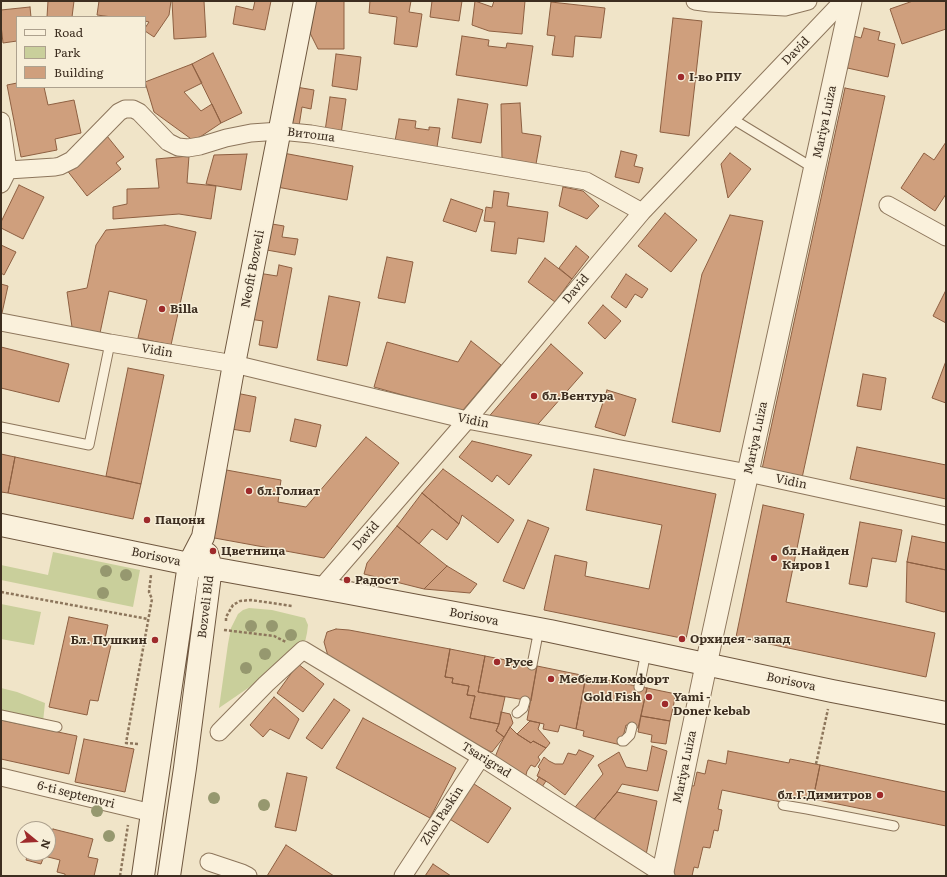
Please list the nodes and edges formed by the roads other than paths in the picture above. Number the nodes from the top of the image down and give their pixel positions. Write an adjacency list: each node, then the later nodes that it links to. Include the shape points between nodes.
1 (305, 1): 8 (main road, Neofit Bozveli)
2 (695, 1): 3 (street, via 785,7)
3 (808, 1)
4 (843, 1): 6 (street, David)
5 (852, 1): 9 (street, Mariya Luiza)
6 (731, 118): 9 (lane); 12 (street, David)
7 (1, 121): 10 (street)
8 (280, 131): 10 (street, Витоша, via 251,133 188,148 178,147 168,142 139,112 125,109 72,160 60,166); 12 (street, Витоша, via 311,134 586,181); 16 (main road, Neofit Bozveli)
9 (815, 169): 19 (street, Mariya Luiza)
10 (5, 177)
11 (888, 205): 13 (street)
12 (642, 212): 17 (street, David)
13 (946, 237)
14 (1, 322): 15 (street, Vidin)
15 (110, 343): 16 (street, Vidin); 18 (lane, via 88,445)
16 (234, 364): 17 (street, Vidin); 22 (main road, Neofit Bozveli)
17 (467, 420): 19 (street, Vidin); 25 (street, David)
18 (1, 427)
19 (748, 473): 20 (street, Vidin); 28 (street, Mariya Luiza)
20 (946, 516)
21 (1, 525): 23 (main road, Borisova)
22 (203, 537): 23 (main road, Bozveli Bld); 24 (main road, Bozveli Bld)
23 (190, 564): 24 (main road, Borisova); 42 (main road, Bozveli Bld)
24 (211, 567): 25 (main road, Borisova); 48 (main road, Bozveli Bld)
25 (321, 588): 26 (main road, Borisova)
26 (539, 629): 27 (main road, Borisova); 29 (lane)
27 (646, 652): 28 (main road, Borisova); 30 (lane)
28 (706, 664): 33 (main road, Borisova); 46 (street, Mariya Luiza)
29 (532, 665)
30 (639, 687)
31 (525, 700): 32 (lane, via 523,708)
32 (517, 713)
33 (946, 713)
34 (1, 715): 35 (lane)
35 (58, 727)
36 (632, 727): 38 (lane, via 630,735)
37 (219, 732): 39 (street, Tsarigrad, via 303,650)
38 (622, 741)
39 (481, 756): 46 (street, Tsarigrad); 49 (street, Zhol Paskin)
40 (1, 777): 42 (street, 6-ti septemvri)
41 (783, 805): 43 (lane)
42 (152, 813): 47 (main road, Bozveli Bld)
43 (894, 826)
44 (210, 862): 45 (street)
45 (244, 875)
46 (664, 875)
47 (143, 876)
48 (169, 876)
49 (403, 876)

